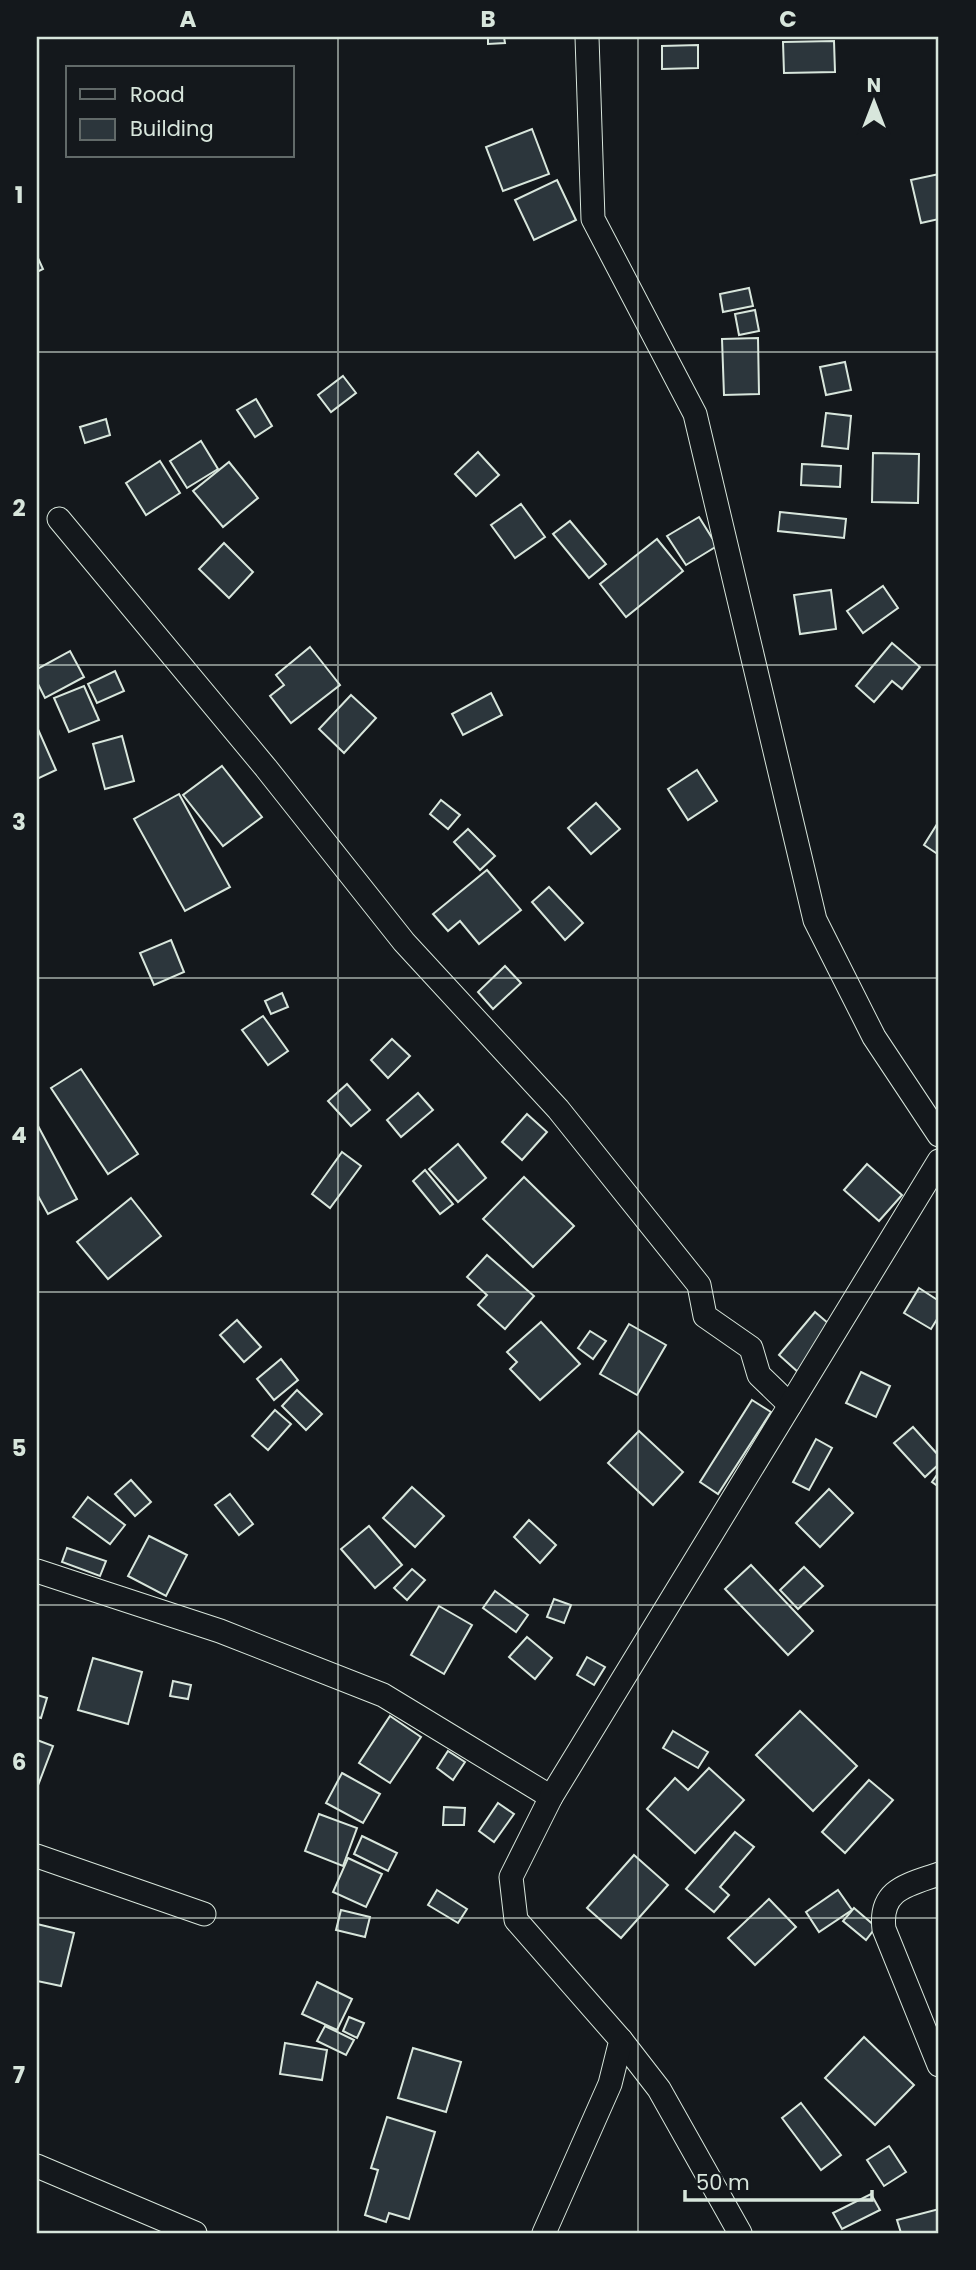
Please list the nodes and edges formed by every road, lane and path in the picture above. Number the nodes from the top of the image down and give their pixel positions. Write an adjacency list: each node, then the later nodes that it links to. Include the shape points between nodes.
1 (587, 37): 3 (street, via 593,219 695,414 814,920 874,1037)
2 (59, 519): 5 (street, via 404,942 558,1110 699,1285 705,1316 751,1348 759,1375)
3 (939, 1135)
4 (938, 1165): 5 (street)
5 (790, 1405): 7 (street)
6 (37, 1571): 7 (street, via 220,1631 383,1695)
7 (551, 1797): 11 (street, via 511,1877 516,1920)
8 (37, 1856): 10 (street)
9 (939, 1874): 12 (street, via 904,1886 888,1899 882,1913 884,1929)
10 (204, 1914)
11 (621, 2040): 15 (street, via 610,2084); 16 (street, via 659,2089)
12 (939, 2065)
13 (37, 2166): 14 (street)
14 (195, 2233)
15 (544, 2233)
16 (740, 2233)

